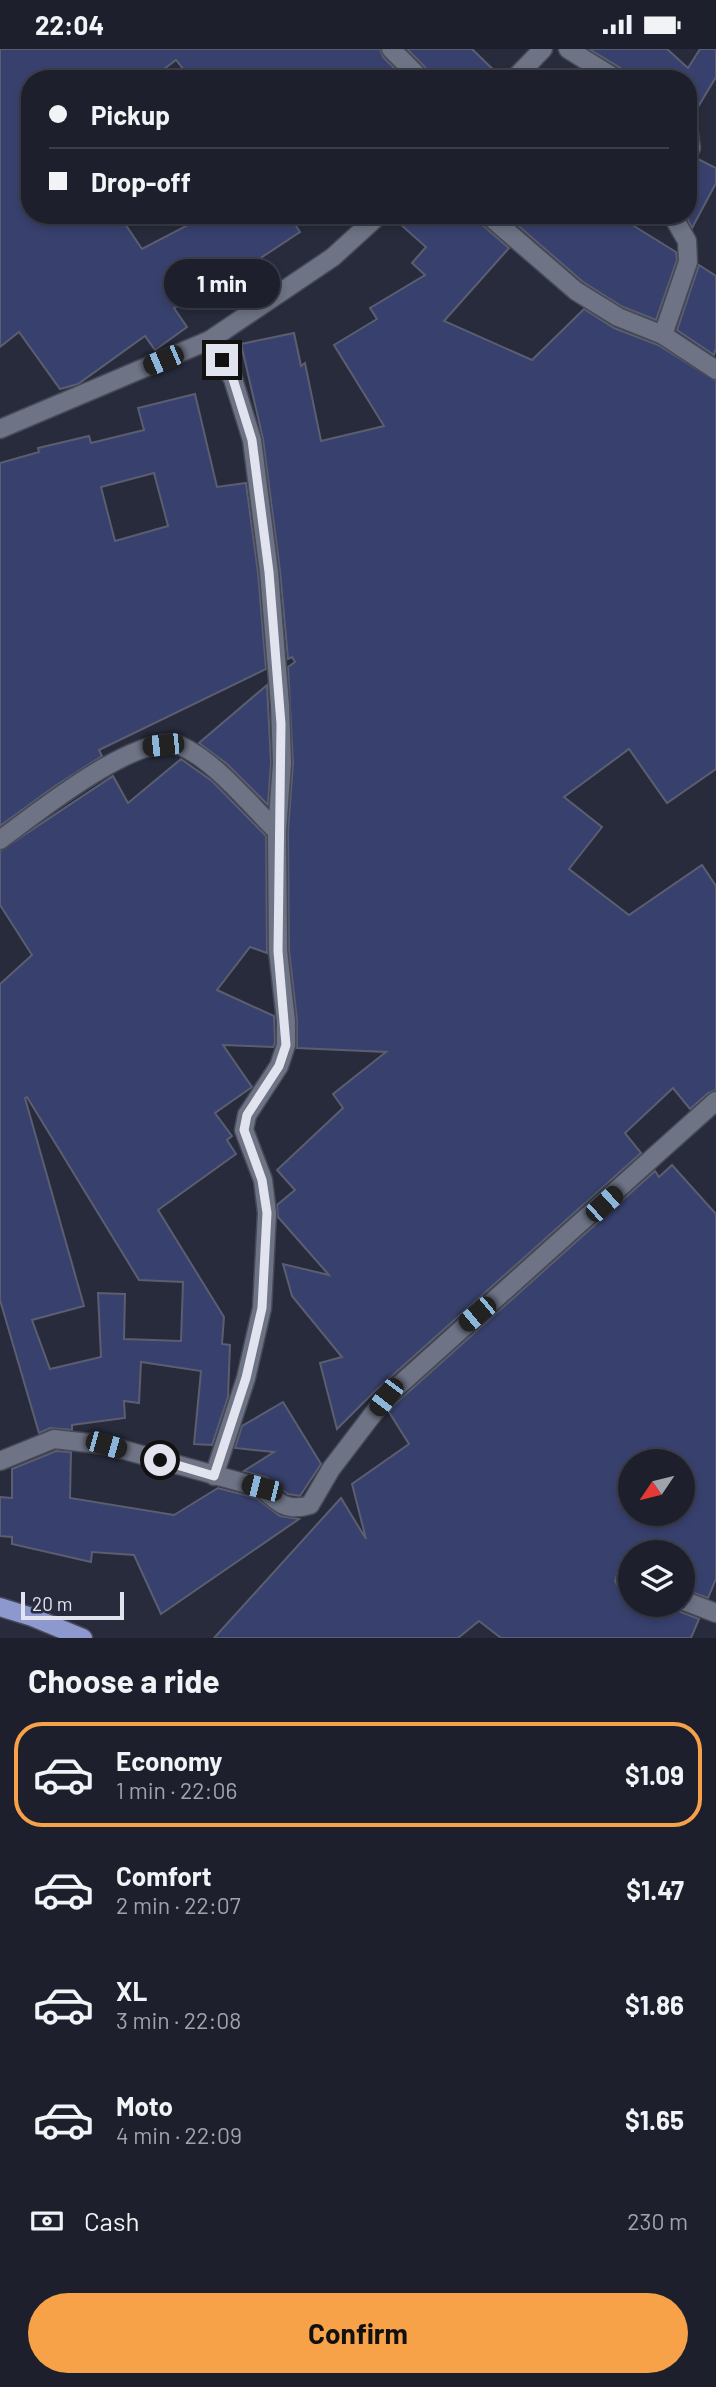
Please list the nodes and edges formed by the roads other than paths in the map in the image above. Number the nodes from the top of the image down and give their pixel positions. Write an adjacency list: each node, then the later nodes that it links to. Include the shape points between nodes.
1 (391, 49): 4 (street)
2 (543, 49): 5 (street)
3 (568, 49): 6 (street)
4 (412, 70)
5 (523, 70)
6 (602, 70)
7 (369, 224): 11 (street, via 333,257)
8 (498, 224): 10 (street, via 576,291 618,317)
9 (677, 224): 10 (street, via 687,241 688,261)
10 (663, 335): 12 (street)
11 (210, 340): 13 (street); 14 (street, via 244,407 257,472 280,705)
12 (716, 370)
13 (0, 429)
14 (277, 831): 15 (street, via 202,758 178,744 148,747 110,763); 18 (street, via 278,951 286,1045 279,1066 247,1115 244,1130 262,1180 267,1213 262,1308 246,1378)
15 (0, 840)
16 (716, 1101): 18 (street, via 386,1397 331,1469 310,1505 282,1506 262,1488)
17 (0, 1461): 18 (street, via 54,1439 106,1445)
18 (214, 1476)
19 (695, 1605): 21 (street)
20 (0, 1607): 22 (main road)
21 (716, 1613)
22 (83, 1638)

